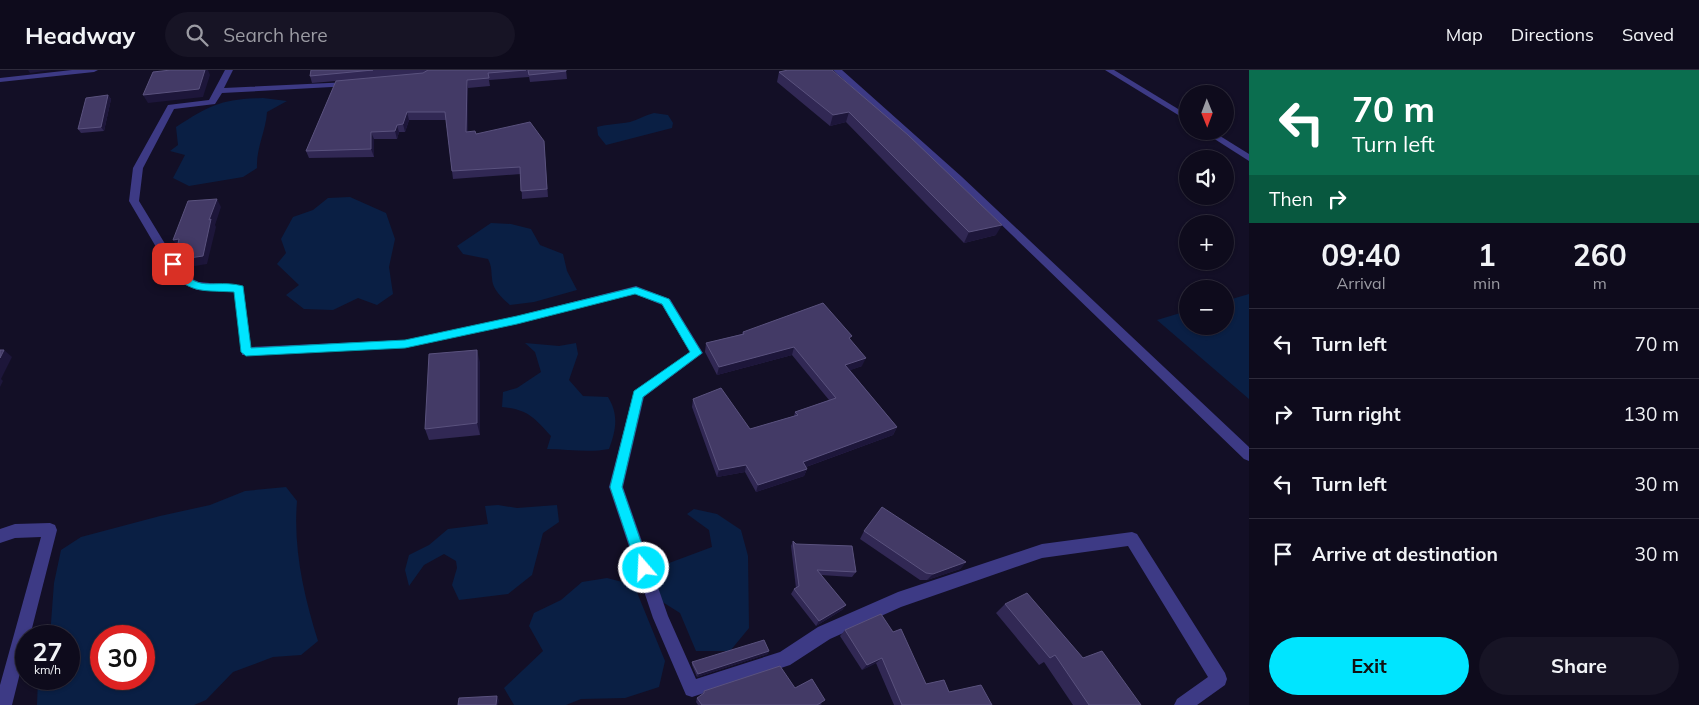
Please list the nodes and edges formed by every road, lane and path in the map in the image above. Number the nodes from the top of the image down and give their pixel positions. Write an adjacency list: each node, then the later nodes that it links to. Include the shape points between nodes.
1 (94, 70): 5 (street)
2 (230, 70): 7 (street)
3 (836, 70): 11 (street, via 959,179)
4 (1109, 70): 8 (street)
5 (0, 80)
6 (359, 83): 7 (street)
7 (219, 91): 14 (street, via 212,102 171,107 138,168 134,202 180,278 197,286 239,289 246,352 405,344 636,290 666,302 697,353 638,394 616,487 661,618 692,689 784,659 824,633 898,600 1042,551 1132,539 1219,679)
8 (1179, 113)
9 (1220, 140): 10 (street)
10 (1249, 158)
11 (1249, 455)
12 (0, 536): 13 (street, via 15,531 50,530)
13 (3, 705)
14 (1182, 705)

